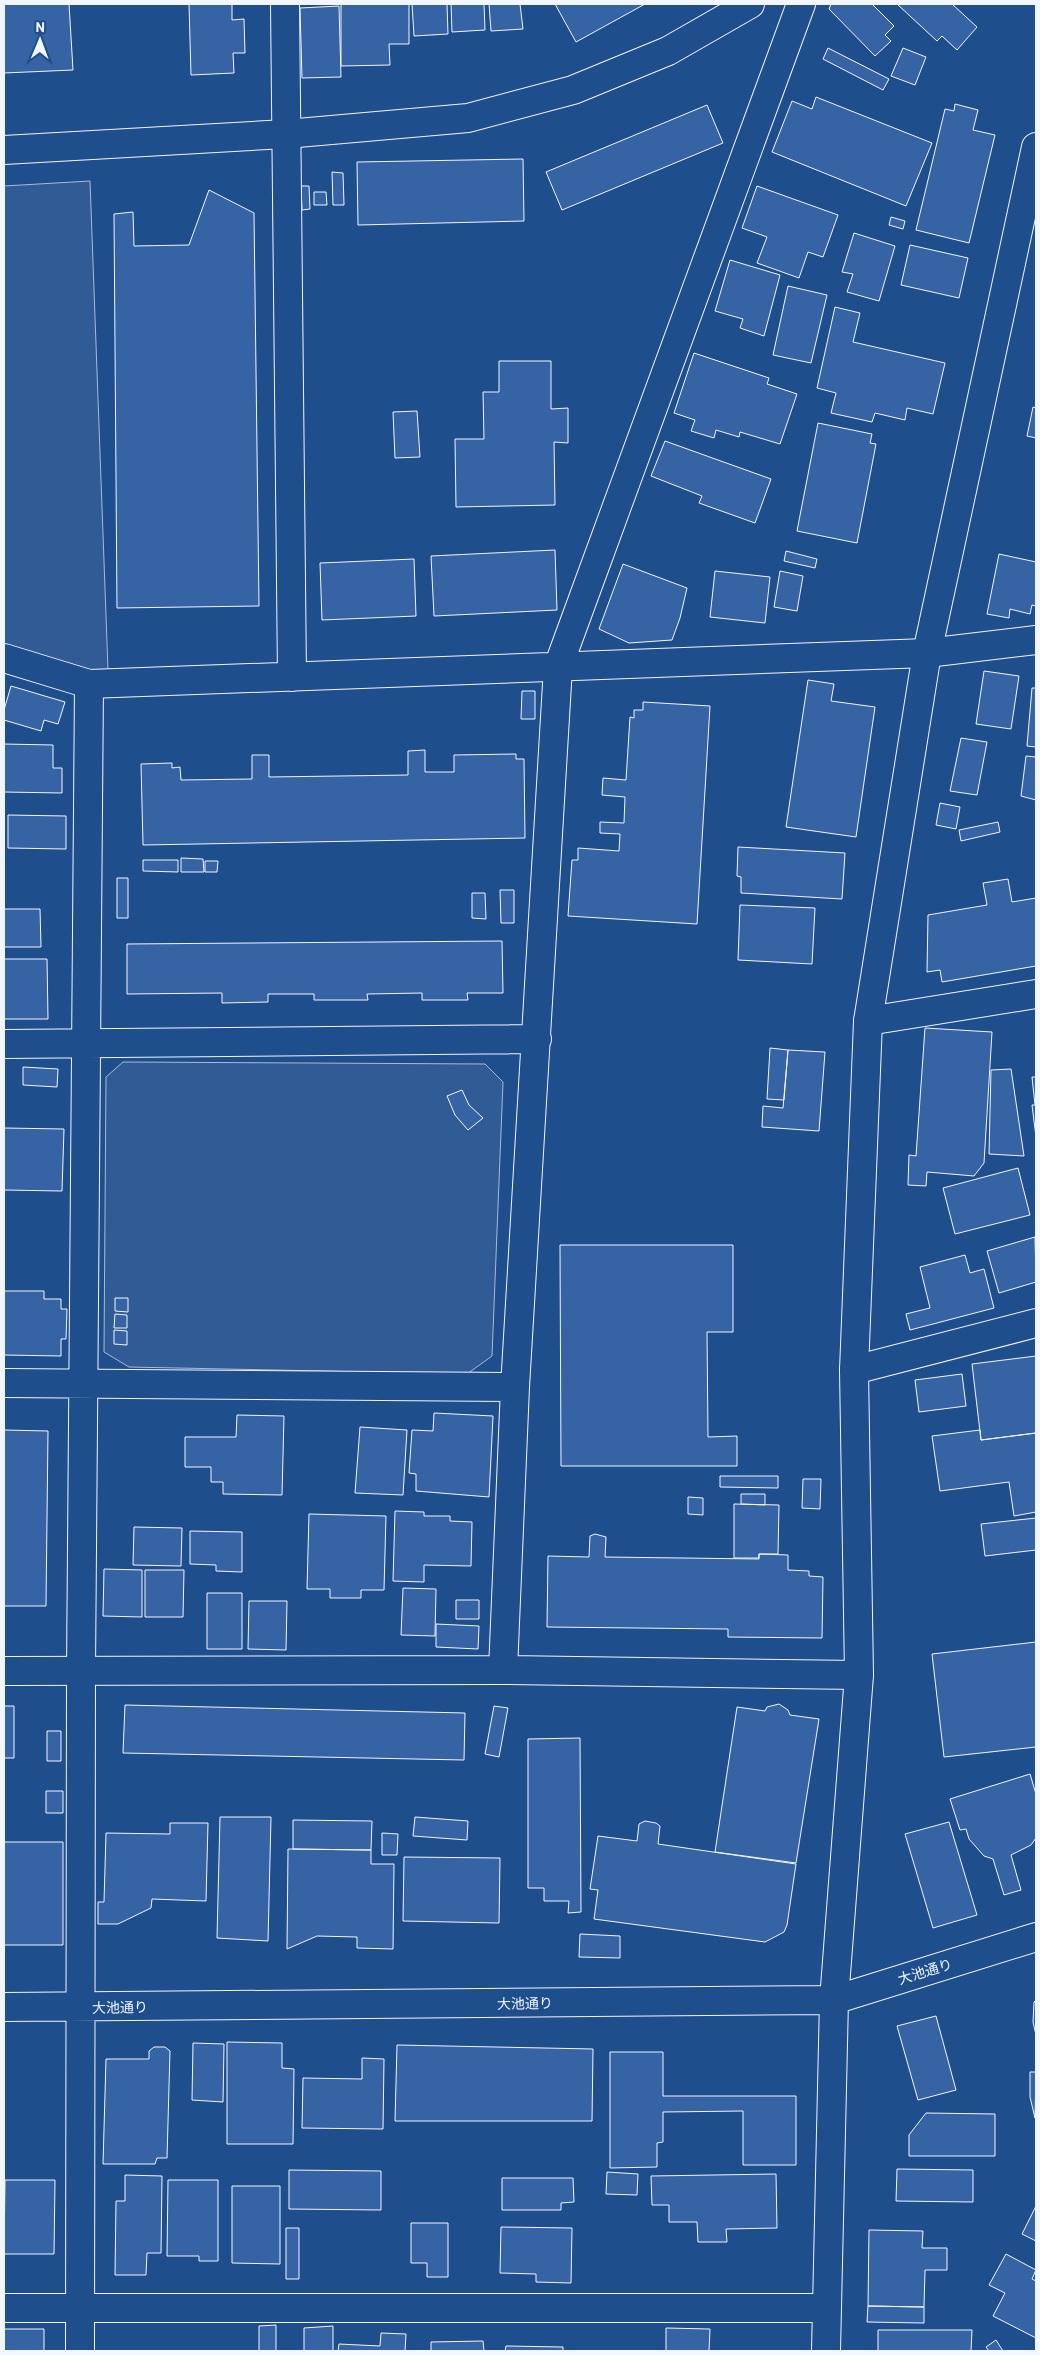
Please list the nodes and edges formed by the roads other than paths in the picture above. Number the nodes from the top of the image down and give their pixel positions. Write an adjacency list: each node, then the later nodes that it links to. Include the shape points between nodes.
1 (285, 4): 4 (street)
2 (750, 4): 4 (street, via 668,51 573,90 468,118)
3 (801, 4): 10 (street)
4 (286, 134): 6 (street); 11 (street)
5 (1036, 147): 8 (street)
6 (4, 150)
7 (1036, 640): 8 (street)
8 (927, 653): 10 (street); 14 (street)
9 (4, 658): 12 (street)
10 (558, 666): 11 (street); 15 (street)
11 (292, 676): 12 (street)
12 (89, 684): 17 (street)
13 (1036, 994): 14 (street)
14 (868, 1020): 19 (street)
15 (537, 1039): 17 (street); 22 (street)
16 (4, 1044): 17 (street)
17 (86, 1044): 21 (street)
18 (1036, 1323): 19 (street)
19 (854, 1370): 26 (street)
20 (4, 1383): 21 (street)
21 (83, 1384): 22 (street); 25 (street)
22 (515, 1387): 23 (street)
23 (503, 1670): 25 (street); 26 (street)
24 (4, 1671): 25 (street)
25 (81, 1671): 30 (street)
26 (859, 1675): 28 (street)
27 (1036, 1937): 28 (street, 大池通り)
28 (834, 2000): 30 (street, 大池通り); 33 (street)
29 (4, 2007): 30 (street, 大池通り)
30 (82, 2007): 31 (street)
31 (80, 2307): 32 (street); 33 (street); 34 (street)
32 (4, 2308)
33 (826, 2308): 35 (street)
34 (80, 2351)
35 (826, 2351)

